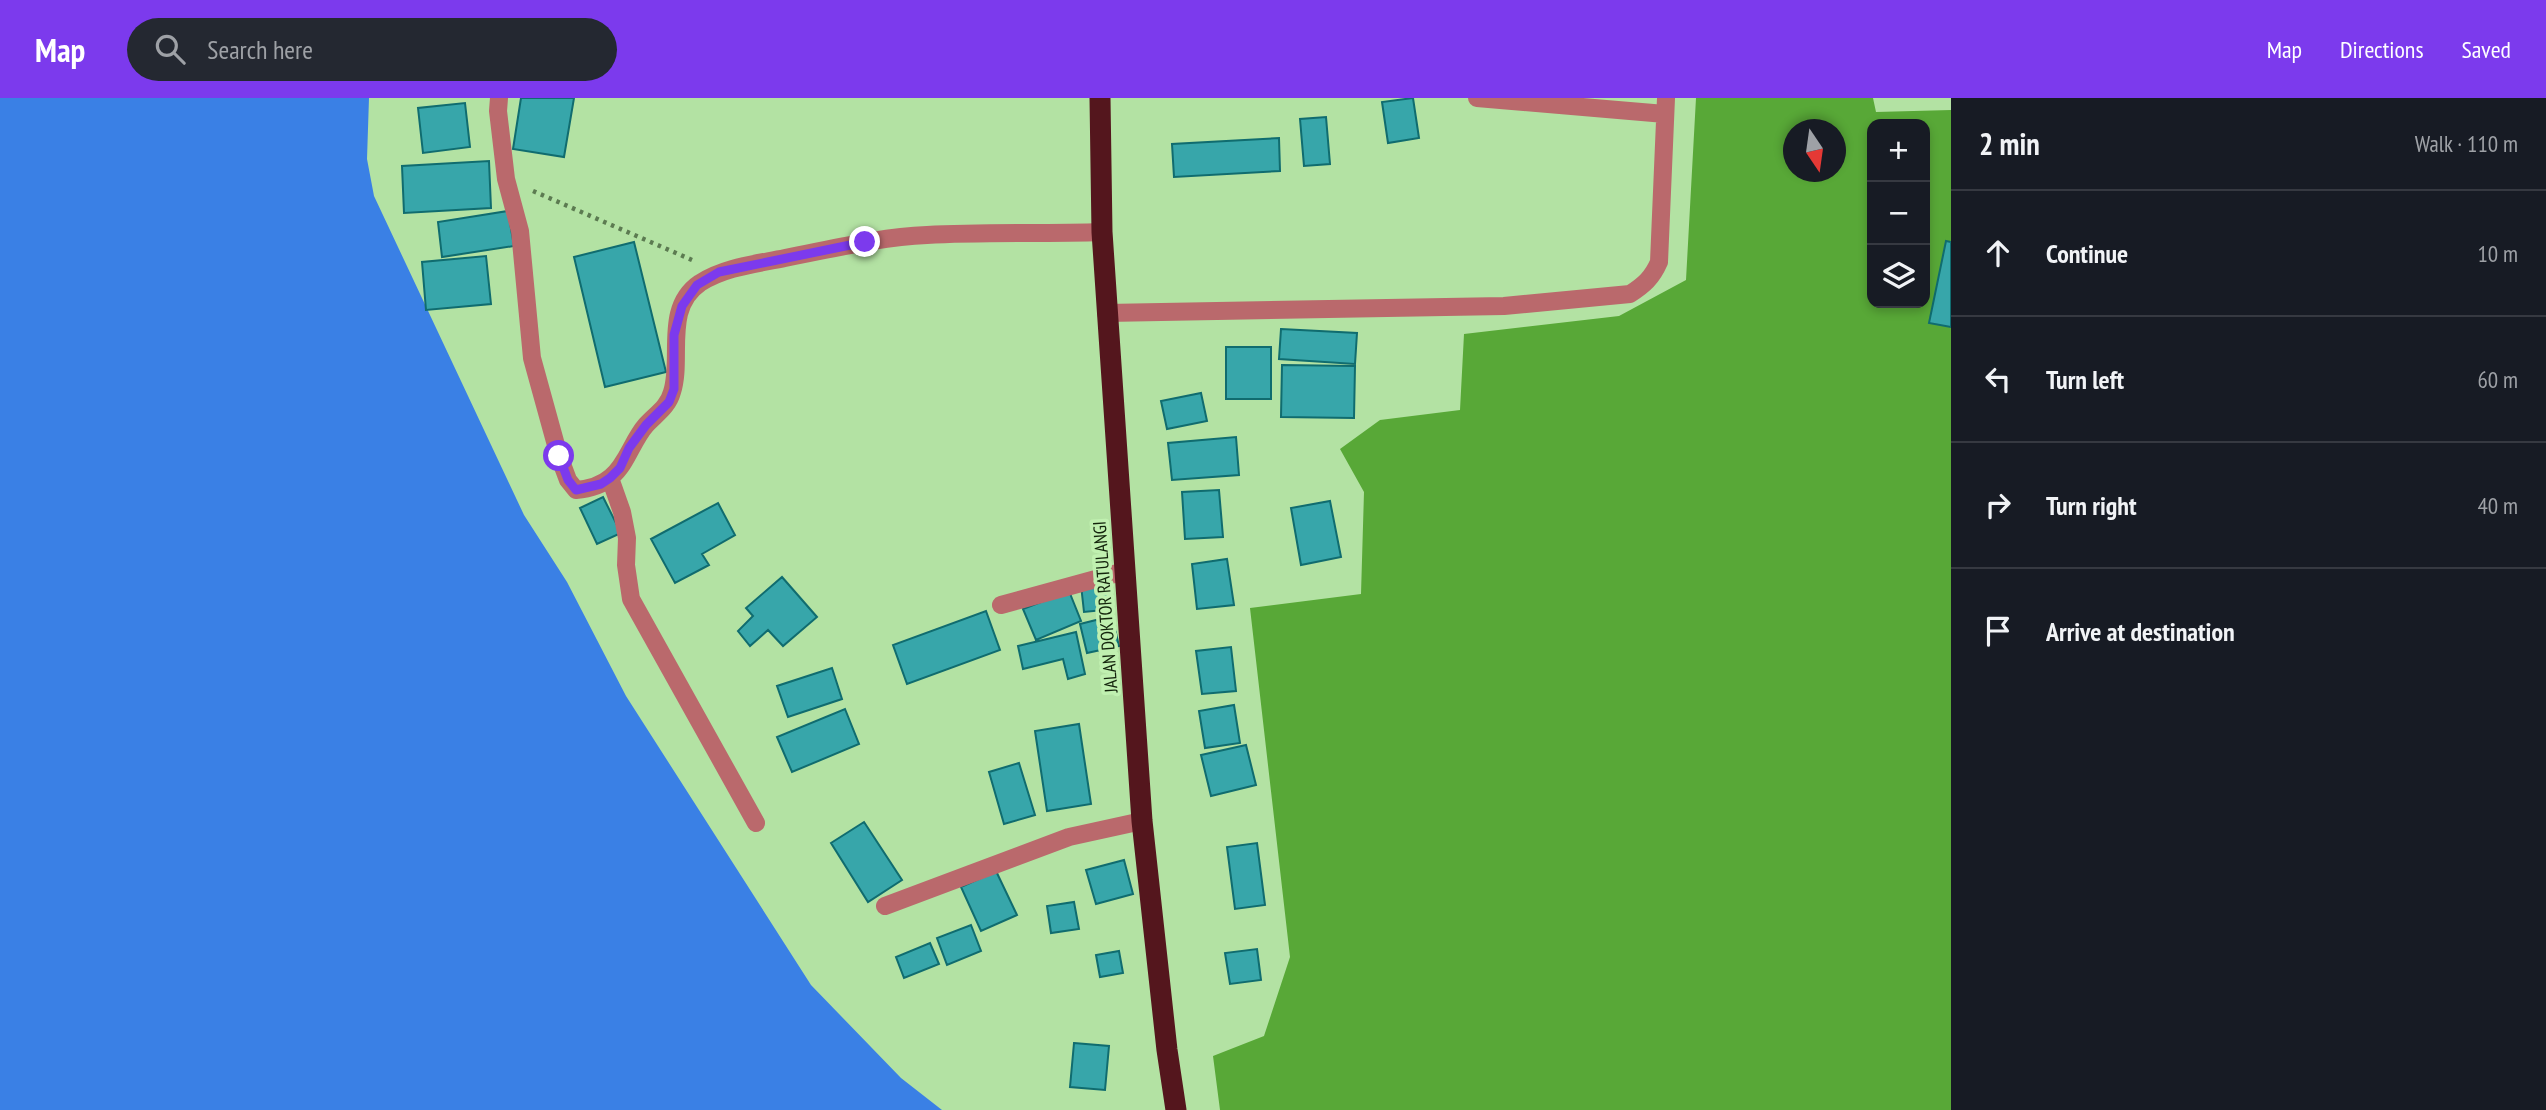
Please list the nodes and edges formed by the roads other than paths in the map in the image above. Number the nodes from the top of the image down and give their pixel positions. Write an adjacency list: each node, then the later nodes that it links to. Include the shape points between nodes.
1 (499, 98): 7 (street, via 506,179 520,231 532,358 559,456 576,490)
2 (1100, 98): 5 (highway, JALAN DOKTOR RATULANGI)
3 (1477, 98): 4 (street)
4 (1665, 106): 6 (street, via 1659,262 1645,285 1630,294 1504,306)
5 (1102, 232): 6 (highway, JALAN DOKTOR RATULANGI); 7 (street, via 925,235 865,242 719,272 697,285 682,306 674,335 674,389 669,402 646,425)
6 (1106, 313): 8 (highway, JALAN DOKTOR RATULANGI)
7 (610, 478): 11 (street, via 627,538 631,599)
8 (1125, 571): 9 (street); 10 (highway, JALAN DOKTOR RATULANGI)
9 (1001, 605)
10 (1142, 821): 12 (street, via 1069,837); 13 (highway, JALAN DOKTOR RATULANGI)
11 (756, 823)
12 (885, 906)
13 (1176, 1110)

